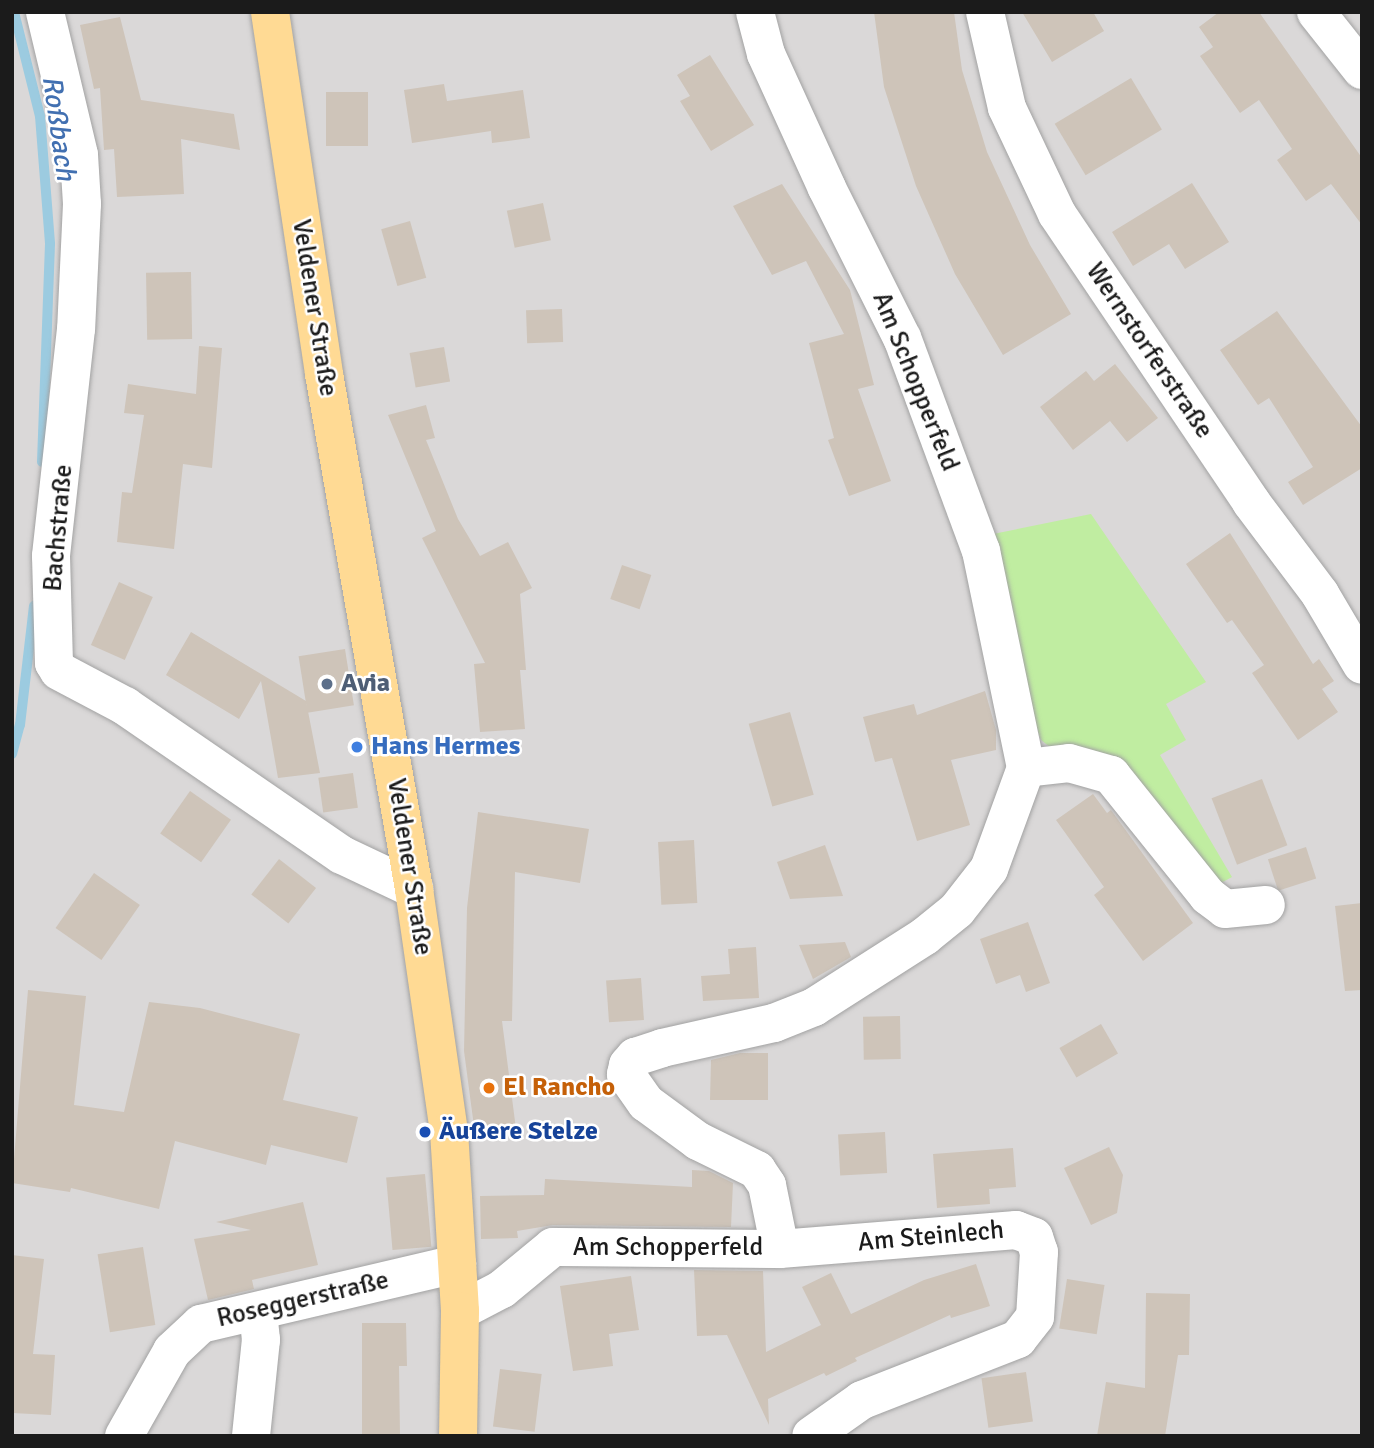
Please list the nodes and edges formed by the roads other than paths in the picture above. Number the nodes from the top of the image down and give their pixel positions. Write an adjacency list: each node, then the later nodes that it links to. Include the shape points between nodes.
1 (45, 12): 9 (street, Bachstraße, via 79,155 82,204 76,330 51,556 54,663 59,671 125,706 342,855)
2 (270, 12): 9 (main road, Veldener Straße, via 324,374)
3 (755, 12): 8 (street, Am Schopperfeld, via 766,54 902,338 981,551)
4 (985, 12): 7 (street, Wernstorferstraße, via 1007,108 1057,214 1243,491 1320,594)
5 (1316, 12): 6 (street)
6 (1362, 70)
7 (1362, 665)
8 (1026, 768): 10 (street, via 1069,763 1111,775 1208,895 1225,909); 11 (street, Am Schopperfeld, via 989,869 957,909 925,936 814,1007 774,1023 662,1048 635,1057 628,1065 626,1074 646,1103 698,1141 757,1170 767,1185)
9 (414, 889): 12 (main road, Veldener Straße, via 449,1131)
10 (1266, 905)
11 (780, 1249): 13 (street, Am Schopperfeld, via 553,1247 502,1289); 18 (street, Am Steinlech, via 1016,1230 1034,1237 1040,1252 1035,1317 1018,1339 862,1400)
12 (457, 1264): 13 (main road, Veldener Straße); 14 (street, Roseggerstraße)
13 (460, 1311): 17 (main road, Veldener Straße)
14 (258, 1313): 15 (street, Roseggerstraße, via 201,1324 172,1351); 16 (street, via 261,1340)
15 (124, 1436)
16 (251, 1436)
17 (458, 1436)
18 (811, 1436)

